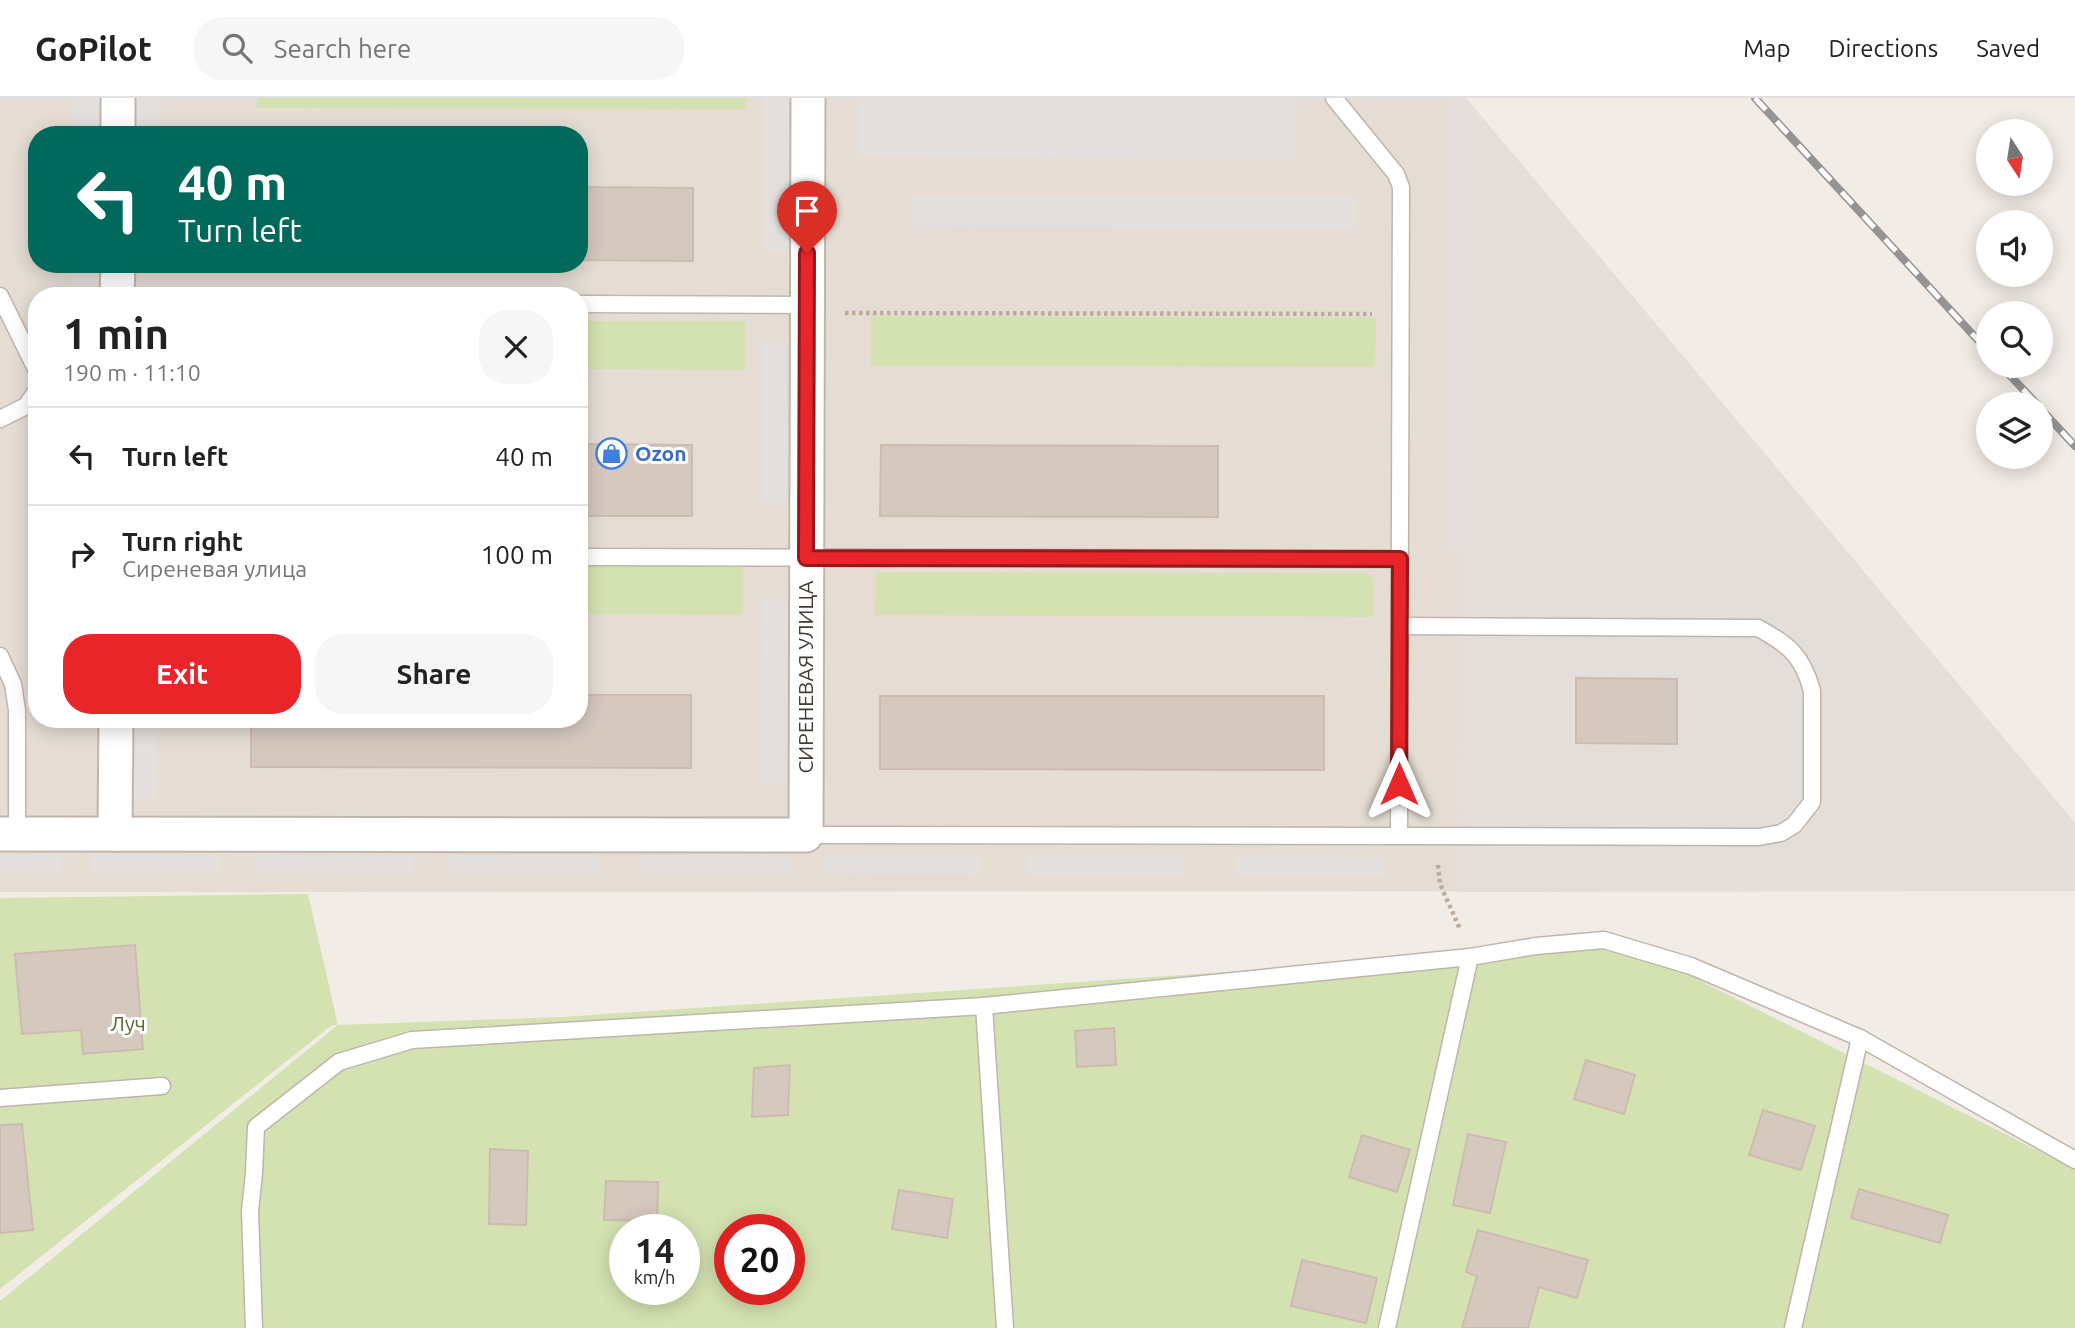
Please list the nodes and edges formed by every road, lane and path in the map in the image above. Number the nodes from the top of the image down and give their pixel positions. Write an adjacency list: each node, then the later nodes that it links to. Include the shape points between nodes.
1 (118, 98): 4 (street)
2 (808, 98): 7 (street, СИРЕНЕВАЯ УЛИЦА)
3 (1334, 98): 8 (lane, via 1400,180)
4 (118, 126)
5 (0, 296): 9 (lane)
6 (588, 304): 7 (lane)
7 (807, 309): 8 (path); 13 (street, СИРЕНЕВАЯ УЛИЦА)
8 (1401, 314): 14 (lane)
9 (28, 353)
10 (28, 403): 11 (lane)
11 (0, 419)
12 (588, 557): 13 (lane)
13 (806, 558): 14 (lane); 20 (street, СИРЕНЕВАЯ УЛИЦА)
14 (1400, 559): 15 (lane)
15 (1400, 626): 21 (lane); 22 (lane, via 1758,628 1783,641 1799,657 1812,691 1812,802 1794,825 1781,833 1759,837)
16 (0, 656): 18 (lane, via 13,684 17,710)
17 (116, 728): 19 (street)
18 (8, 834): 19 (street)
19 (115, 834): 20 (street)
20 (806, 835): 21 (lane)
21 (1399, 836): 22 (lane)
22 (1434, 836): 23 (path, via 1440,884)
23 (1470, 957): 24 (lane); 25 (lane, via 1604,940 1691,966); 31 (lane)
24 (984, 1006): 29 (lane, via 412,1040 340,1062 256,1128 250,1211); 30 (lane)
25 (1860, 1038): 28 (lane); 32 (lane)
26 (162, 1086): 27 (lane)
27 (0, 1098)
28 (2075, 1160)
29 (254, 1328)
30 (1004, 1328)
31 (1387, 1328)
32 (1793, 1328)

